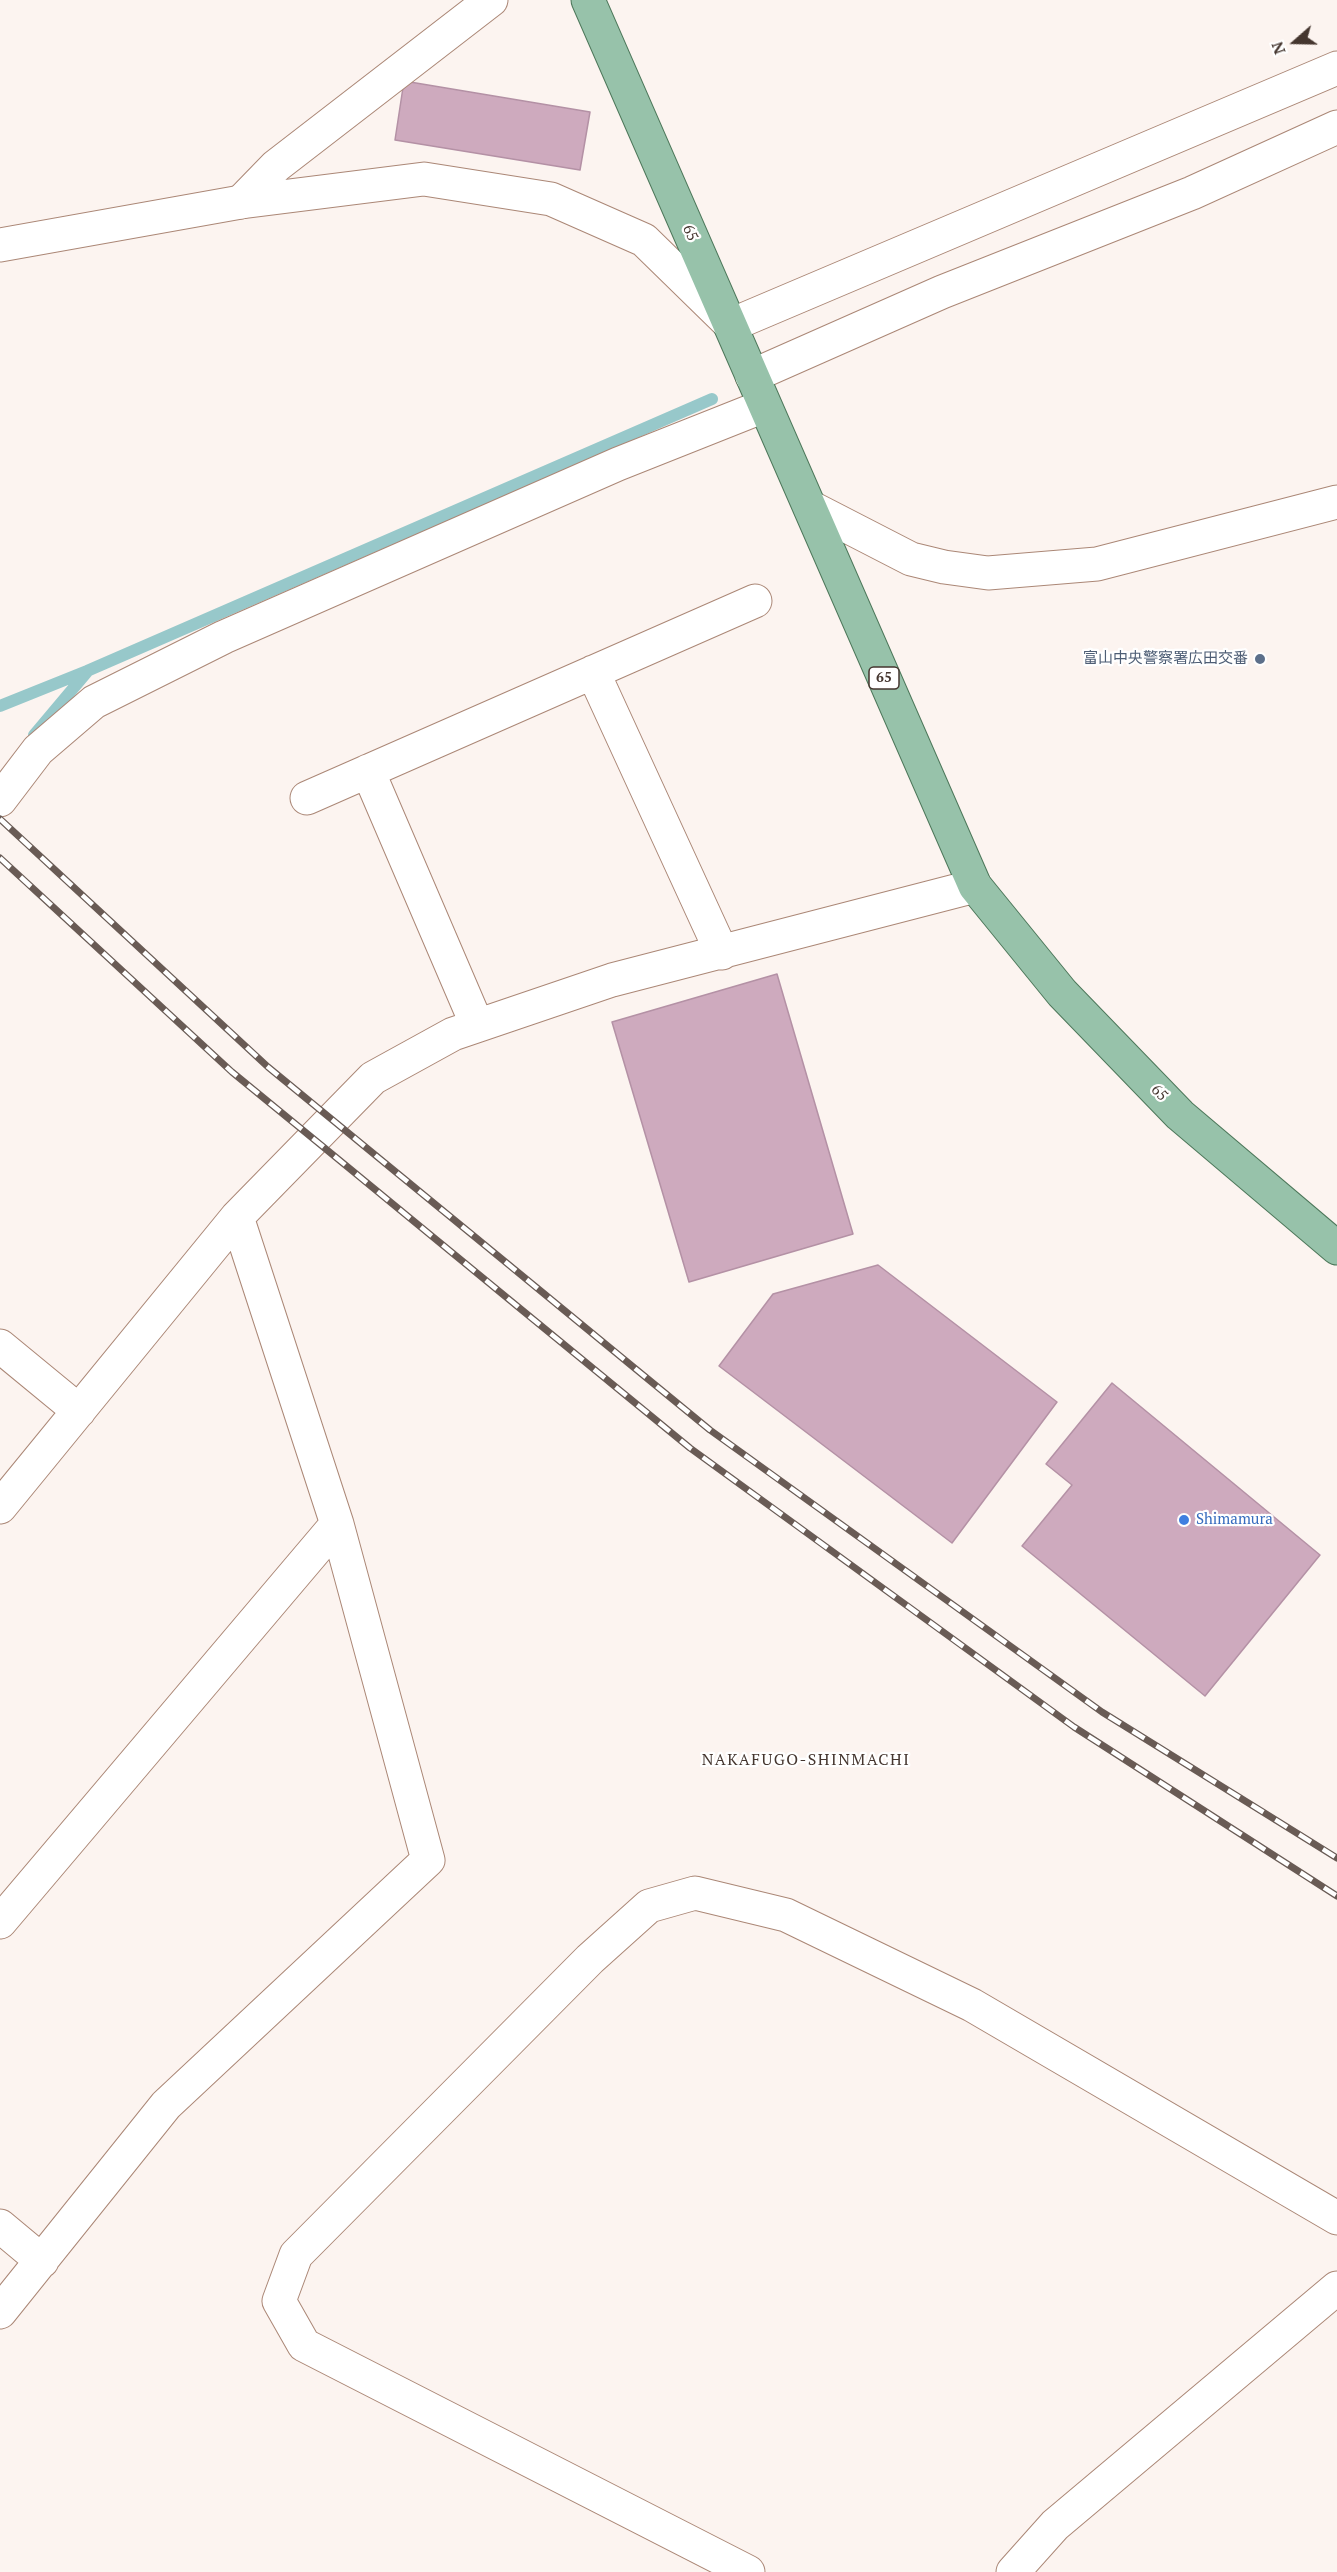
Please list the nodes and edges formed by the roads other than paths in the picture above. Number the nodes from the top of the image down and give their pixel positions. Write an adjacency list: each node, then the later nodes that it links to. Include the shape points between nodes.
1 (491, 0): 5 (street, via 276,166)
2 (588, 0): 7 (main road, 65 / 65)
3 (1337, 68): 7 (street)
4 (1337, 127): 8 (street, via 1192,193 942,292)
5 (241, 202): 6 (street); 7 (street, via 424,179 551,200 644,240)
6 (0, 245)
7 (731, 326): 8 (main road, 65 / 65)
8 (758, 391): 10 (main road, 65 / 65); 15 (street, via 618,464 224,637 94,702 38,750)
9 (1337, 502): 10 (street, via 1097,564 988,573 911,559)
10 (810, 507): 16 (main road, 65 / 65)
11 (755, 601): 12 (street)
12 (593, 672): 13 (street); 17 (street)
13 (368, 771): 14 (street); 18 (street)
14 (307, 798)
15 (0, 800)
16 (975, 886): 17 (street); 20 (main road, 65 / 65, via 1062,993 1180,1115)
17 (722, 953): 18 (street, via 612,980)
18 (477, 1025): 19 (street, via 373,1078)
19 (237, 1217): 22 (street); 24 (street)
20 (1337, 1248)
21 (0, 1346): 22 (street)
22 (79, 1411): 23 (street)
23 (0, 1507)
24 (337, 1524): 25 (street); 28 (street, via 428,1860 166,2105)
25 (0, 1922)
26 (1337, 2218): 31 (street, via 972,2005 786,1915 695,1893 649,1906 590,1959 296,2255 279,2301 304,2345)
27 (0, 2226): 28 (street)
28 (42, 2261): 30 (street)
29 (1337, 2288): 32 (street, via 1055,2525)
30 (0, 2312)
31 (748, 2572)
32 (1013, 2572)

